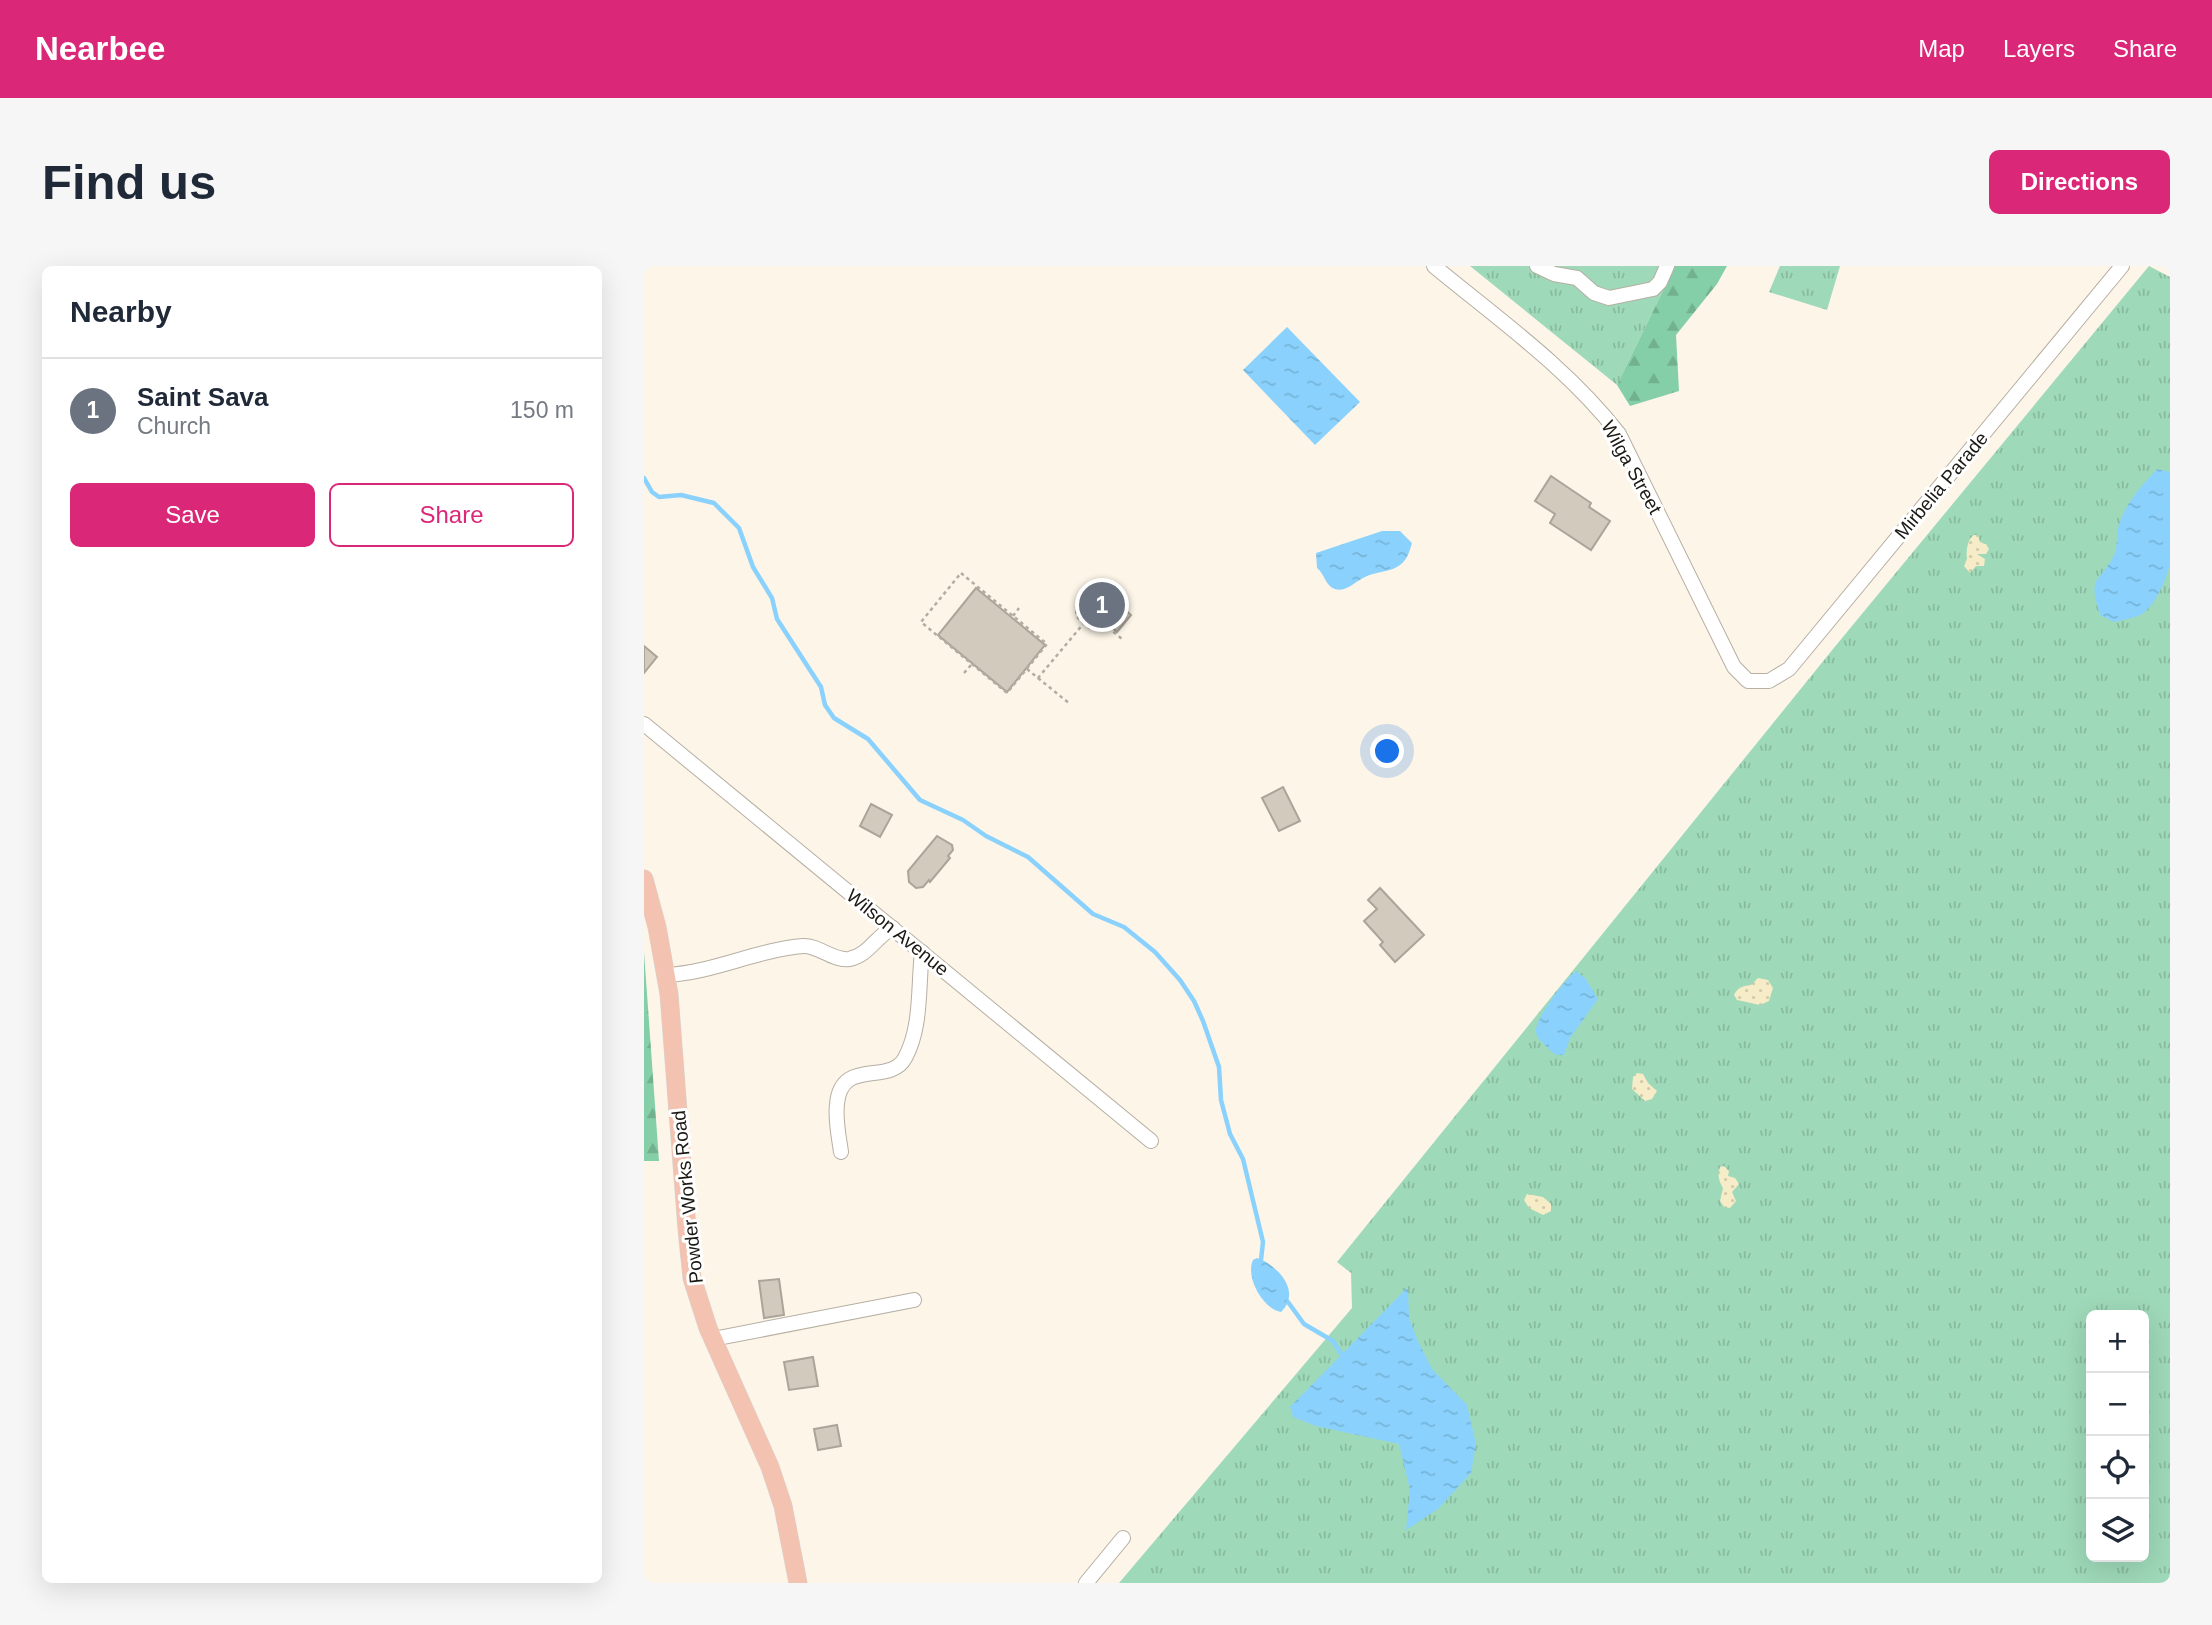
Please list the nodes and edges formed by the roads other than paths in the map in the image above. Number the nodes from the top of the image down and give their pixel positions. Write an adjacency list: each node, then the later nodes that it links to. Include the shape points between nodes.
1 (1434, 266): 5 (street, Wilga Street, via 1565,375 1619,434 1734,667)
2 (1537, 266): 3 (street, via 1577,278 1594,293 1609,298 1653,289)
3 (1667, 266)
4 (2122, 266): 5 (street, Mirbelia Parade, via 1789,669 1769,681)
5 (1748, 681)
6 (644, 724): 8 (street, Wilson Avenue)
7 (644, 879): 10 (main road, Powder Works Road)
8 (893, 928): 9 (street, Wilson Avenue); 10 (street, via 849,959 806,945 690,974)
9 (922, 952): 11 (street, Wilson Avenue); 12 (street, via 916,1022 904,1060 894,1069 851,1077 841,1088 837,1103)
10 (666, 975): 14 (main road, Powder Works Road, via 692,1278)
11 (1151, 1141)
12 (841, 1152)
13 (914, 1300): 14 (street)
14 (713, 1339): 16 (main road, Powder Works Road, via 770,1467)
15 (1122, 1538): 17 (street)
16 (798, 1583)
17 (1086, 1583)

